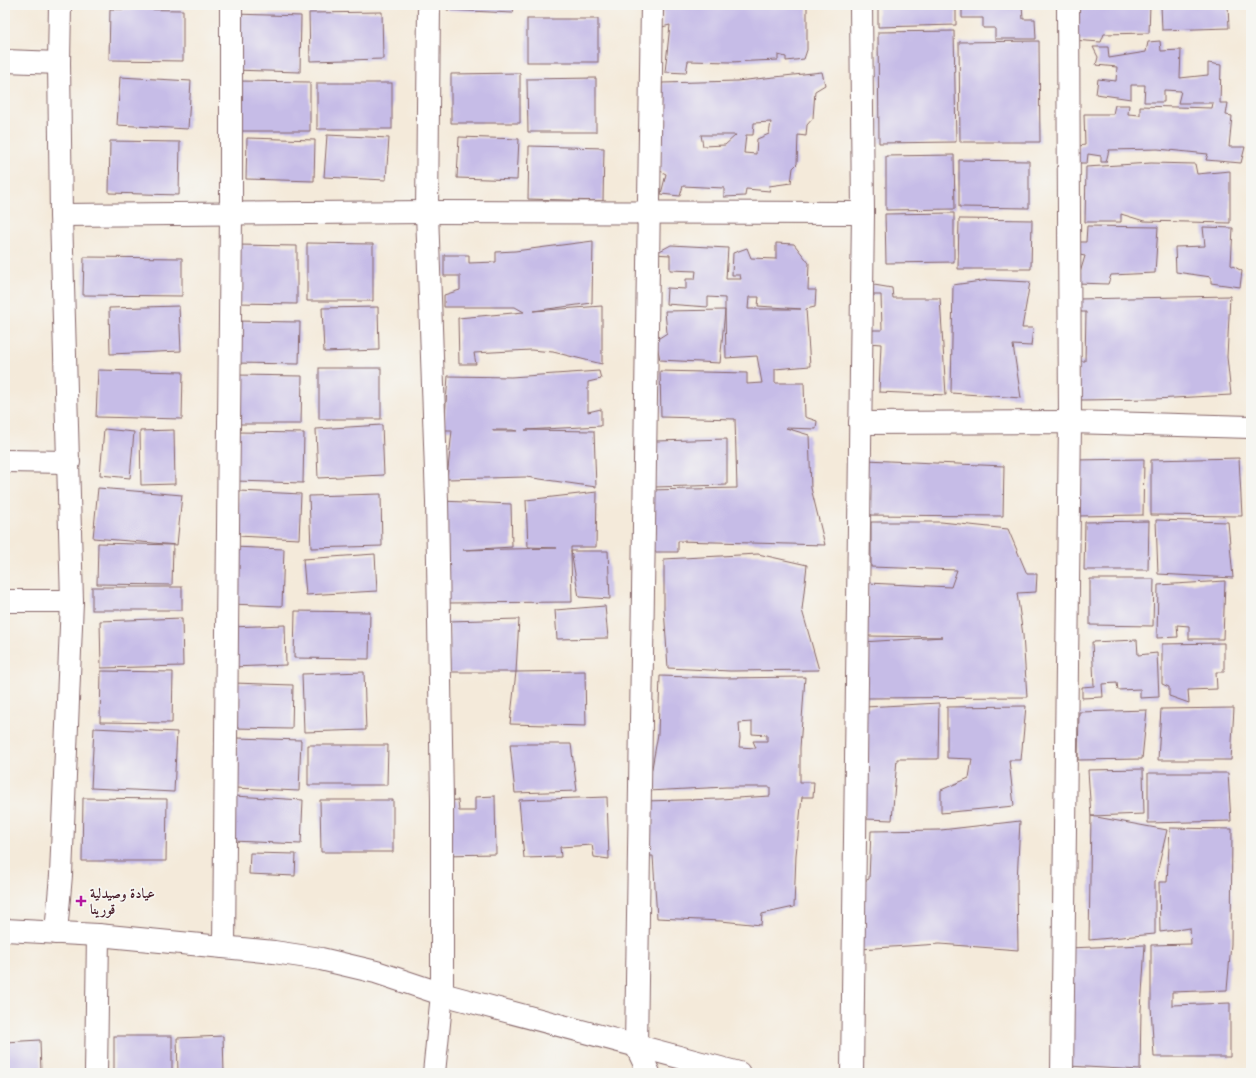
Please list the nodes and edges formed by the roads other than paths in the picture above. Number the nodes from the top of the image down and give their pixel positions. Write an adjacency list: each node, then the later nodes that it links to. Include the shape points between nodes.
1 (60, 5): 8 (street)
2 (231, 5): 12 (street)
3 (429, 5): 9 (street)
4 (652, 5): 10 (street)
5 (861, 5): 11 (street)
6 (1068, 5): 14 (street)
7 (5, 61): 8 (street)
8 (59, 63): 13 (street)
9 (427, 212): 10 (street); 12 (street); 25 (street, via 437,501)
10 (649, 212): 11 (street); 26 (street)
11 (863, 213): 15 (street)
12 (231, 214): 13 (street); 24 (street)
13 (61, 216): 18 (street)
14 (1070, 422): 15 (street); 16 (street); 32 (street)
15 (860, 423): 31 (street)
16 (1251, 427)
17 (5, 461): 18 (street)
18 (68, 462): 20 (street)
19 (5, 601): 20 (street)
20 (72, 601): 22 (street, via 61,875)
21 (5, 930): 22 (street)
22 (56, 933): 23 (street)
23 (98, 935): 24 (street); 27 (street)
24 (224, 947): 25 (street, via 321,959 376,972)
25 (442, 994): 26 (street); 28 (street)
26 (636, 1046): 29 (street); 30 (street)
27 (96, 1073)
28 (434, 1073)
29 (649, 1073)
30 (739, 1073)
31 (852, 1073)
32 (1062, 1073)

